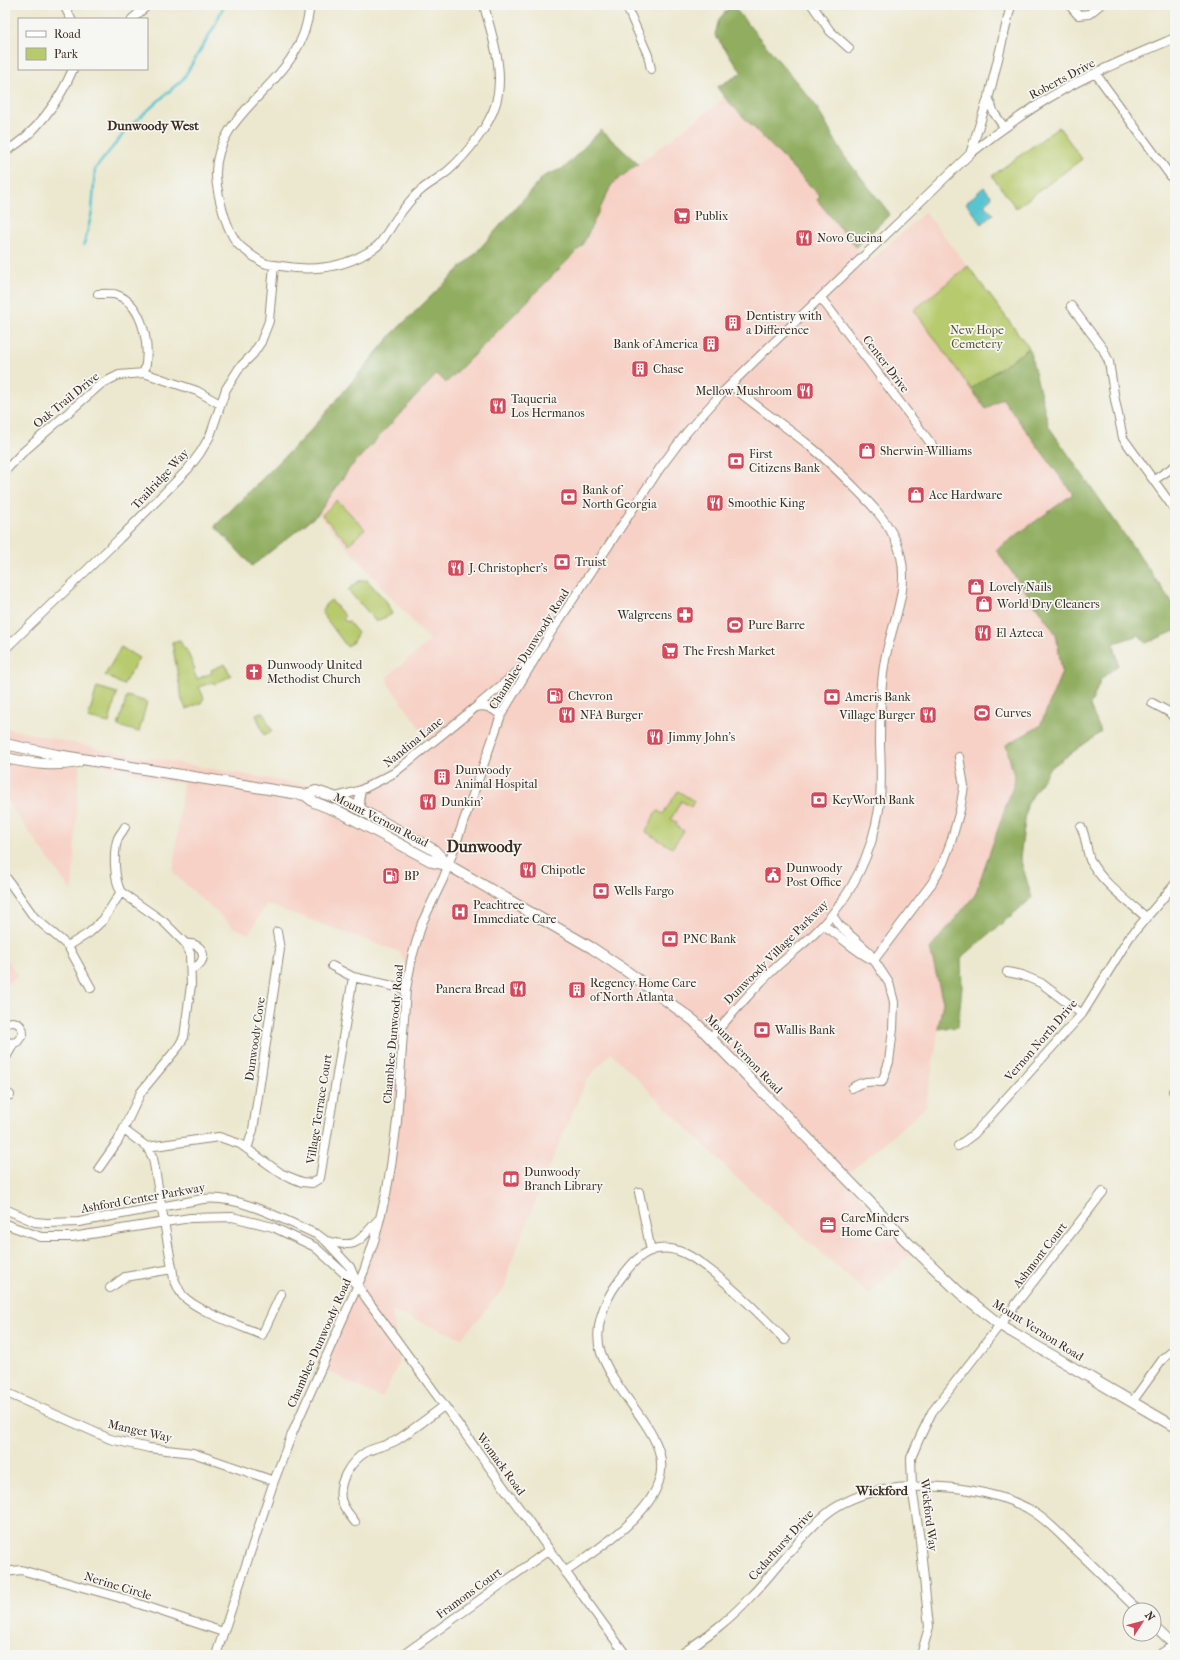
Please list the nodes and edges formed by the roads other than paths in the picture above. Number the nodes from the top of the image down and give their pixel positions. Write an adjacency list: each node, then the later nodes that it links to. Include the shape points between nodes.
1 (64, 5): 10 (street)
2 (148, 5): 11 (street)
3 (310, 5): 22 (street, via 303,38 276,77 239,116 220,152 216,174 220,201 228,226 239,245 266,264)
4 (484, 5): 22 (street, via 497,57 498,88 495,104 487,121 464,155 449,170 420,191 407,204 379,245 361,257 339,265 322,267 296,268)
5 (626, 5): 14 (street, via 648,55)
6 (812, 5): 13 (street, via 830,31)
7 (1011, 5): 17 (street, Chamblee Dunwoody Road)
8 (1072, 5): 9 (street, via 1078,15 1089,14)
9 (1100, 5)
10 (70, 18)
11 (133, 18)
12 (1175, 38): 16 (street, Roberts Drive)
13 (849, 48)
14 (651, 69)
15 (72, 70): 19 (street, via 59,97 46,113 29,133)
16 (1096, 74): 18 (street, Roberts Drive, via 1037,105); 21 (street)
17 (988, 98): 18 (street); 20 (street, Chamblee Dunwoody Road)
18 (1004, 128): 20 (street, Roberts Drive)
19 (5, 151)
20 (970, 154): 24 (street, Chamblee Dunwoody Road)
21 (1175, 182)
22 (274, 265): 28 (street, Trailridge Way, via 269,321 261,342 232,379)
23 (98, 294): 26 (street, via 116,294 131,305 138,315 143,326 148,354)
24 (821, 298): 27 (street, Chamblee Dunwoody Road); 29 (street, Center Drive)
25 (1071, 306): 32 (street, via 1110,362 1123,438)
26 (144, 373): 28 (street, Oak Trail Drive, via 197,391); 31 (street, Oak Trail Drive, via 119,375 101,384)
27 (731, 385): 35 (street, Chamblee Dunwoody Road, via 687,432 660,468); 54 (street, Dunwoody Village Parkway, via 812,447 847,480 887,524 900,551 903,573 901,601 885,661 882,687 879,808 863,865)
28 (220, 404): 34 (street, Trailridge Way, via 210,436 188,469)
29 (932, 445)
30 (1175, 466): 32 (street)
31 (5, 471)
32 (1154, 480): 33 (street)
33 (1175, 510)
34 (5, 649)
35 (535, 657): 37 (street, Nandina Lane); 38 (street, Chamblee Dunwoody Road)
36 (1152, 703): 39 (street, via 1170,712)
37 (476, 707): 38 (street, via 488,706); 44 (street, Nandina Lane, via 404,766 384,780)
38 (501, 714): 50 (street, Chamblee Dunwoody Road)
39 (1175, 719)
40 (5, 744): 43 (main road, Mount Vernon Road)
41 (959, 757): 60 (street, via 964,786 952,842 932,883)
42 (5, 758): 43 (main road, via 39,764 68,764)
43 (87, 760): 45 (main road, Mount Vernon Road)
44 (361, 790): 46 (street, Nandina Lane); 47 (street, via 359,801)
45 (305, 795): 46 (main road, via 316,791); 50 (main road, Mount Vernon Road, via 314,802 342,813 433,862)
46 (336, 797): 47 (main road)
47 (362, 810): 50 (main road, via 434,850)
48 (125, 827): 53 (street, via 115,850 117,885)
49 (1081, 827): 55 (street, via 1091,862 1112,888)
50 (448, 865): 66 (street, Chamblee Dunwoody Road, via 418,934); 69 (main road, Mount Vernon Road, via 621,967 694,1021)
51 (5, 876): 59 (street, via 34,917)
52 (1175, 884): 55 (street, Vernon North Drive)
53 (121, 892): 58 (street, via 164,922); 59 (street, via 103,920 89,933)
54 (832, 915): 56 (street, Dunwoody Village Parkway); 60 (street, via 839,925 868,950)
55 (1147, 918): 67 (street, Vernon North Drive, via 1129,938)
56 (823, 925): 60 (street, via 857,951); 69 (street, Dunwoody Village Parkway, via 769,974)
57 (277, 932): 77 (street, Dunwoody Cove, via 280,949 253,1130)
58 (186, 944): 62 (street, via 190,953); 62 (street, via 193,943 199,946 202,952 200,965)
59 (68, 946): 65 (street)
60 (874, 960): 73 (street, via 889,983 894,1002 889,1062 882,1082 868,1081)
61 (332, 966): 64 (street)
62 (191, 969): 74 (street, via 184,1037 141,1092)
63 (1007, 972): 67 (street, via 1041,983)
64 (353, 977): 66 (street); 77 (street, Village Terrace Court, via 320,1178 312,1183 302,1182 282,1174)
65 (91, 988)
66 (406, 989): 83 (street, Chamblee Dunwoody Road, via 397,1121 386,1194)
67 (1082, 1014): 75 (street, Vernon North Drive, via 974,1134)
68 (5, 1024): 71 (street, via 14,1022 22,1028 22,1038)
69 (711, 1037): 92 (main road, Mount Vernon Road, via 904,1239)
70 (5, 1041): 71 (street)
71 (14, 1043): 72 (street)
72 (5, 1059)
73 (852, 1088)
74 (124, 1130): 76 (street); 78 (street)
75 (958, 1146)
76 (147, 1147): 77 (street, Village Terrace Court, via 219,1137); 81 (street, via 153,1158)
77 (247, 1149)
78 (99, 1168)
79 (639, 1192): 87 (street)
80 (1103, 1192): 92 (street, Ashmont Court)
81 (161, 1207): 82 (street, Ashford Center Parkway, via 79,1222 47,1223 28,1219); 84 (street); 86 (street, Ashford Center Parkway, via 219,1198 274,1216)
82 (5, 1209)
83 (379, 1219): 86 (street, via 351,1245); 89 (street, Chamblee Dunwoody Road)
84 (164, 1223): 85 (street, via 72,1237 41,1236); 88 (street); 89 (street, via 190,1218 232,1217 273,1227 315,1247)
85 (5, 1224)
86 (326, 1241): 89 (street, Ashford Center Parkway, via 350,1267)
87 (651, 1250): 93 (street, via 680,1250 697,1261 730,1286); 104 (street, via 638,1259 615,1286 604,1306 599,1340 601,1353 611,1373 659,1449 662,1464 659,1481 652,1497 636,1516 612,1538)
88 (172, 1269): 90 (street, via 125,1277); 91 (street, via 182,1295 188,1300 262,1336)
89 (358, 1286): 97 (street, Womack Road); 99 (street, Chamblee Dunwoody Road, via 292,1434)
90 (110, 1288)
91 (281, 1294)
92 (998, 1328): 96 (main road, Mount Vernon Road); 100 (street, Wickford Way, via 932,1412 911,1458)
93 (784, 1340)
94 (1175, 1349): 96 (street, via 1163,1359)
95 (5, 1392): 99 (street, Manget Way, via 110,1439 149,1448 193,1453)
96 (1132, 1402): 98 (main road, Mount Vernon Road)
97 (444, 1406): 101 (street, via 396,1441 365,1453 347,1471 342,1484 341,1499); 102 (street, Womack Road)
98 (1175, 1427)
99 (274, 1481): 106 (street, Chamblee Dunwoody Road)
100 (912, 1487): 105 (street, Cedarhurst Drive, via 950,1487 988,1494 1026,1508 1048,1522); 112 (street, Cedarhurst Drive, via 881,1490 864,1495 827,1514 808,1530 729,1619); 113 (street, Wickford Way, via 930,1627)
101 (355, 1522)
102 (549, 1550): 104 (street, Womack Road); 110 (street, Framons Court)
103 (5, 1572): 106 (street, Nerine Circle, via 21,1570 118,1597)
104 (565, 1572): 111 (street, Womack Road)
105 (1130, 1602)
106 (223, 1632): 109 (street, Chamblee Dunwoody Road)
107 (1162, 1634): 108 (street)
108 (1174, 1645): 114 (street)
109 (216, 1655)
110 (403, 1655)
111 (626, 1655)
112 (680, 1655)
113 (921, 1655)
114 (1159, 1655)

